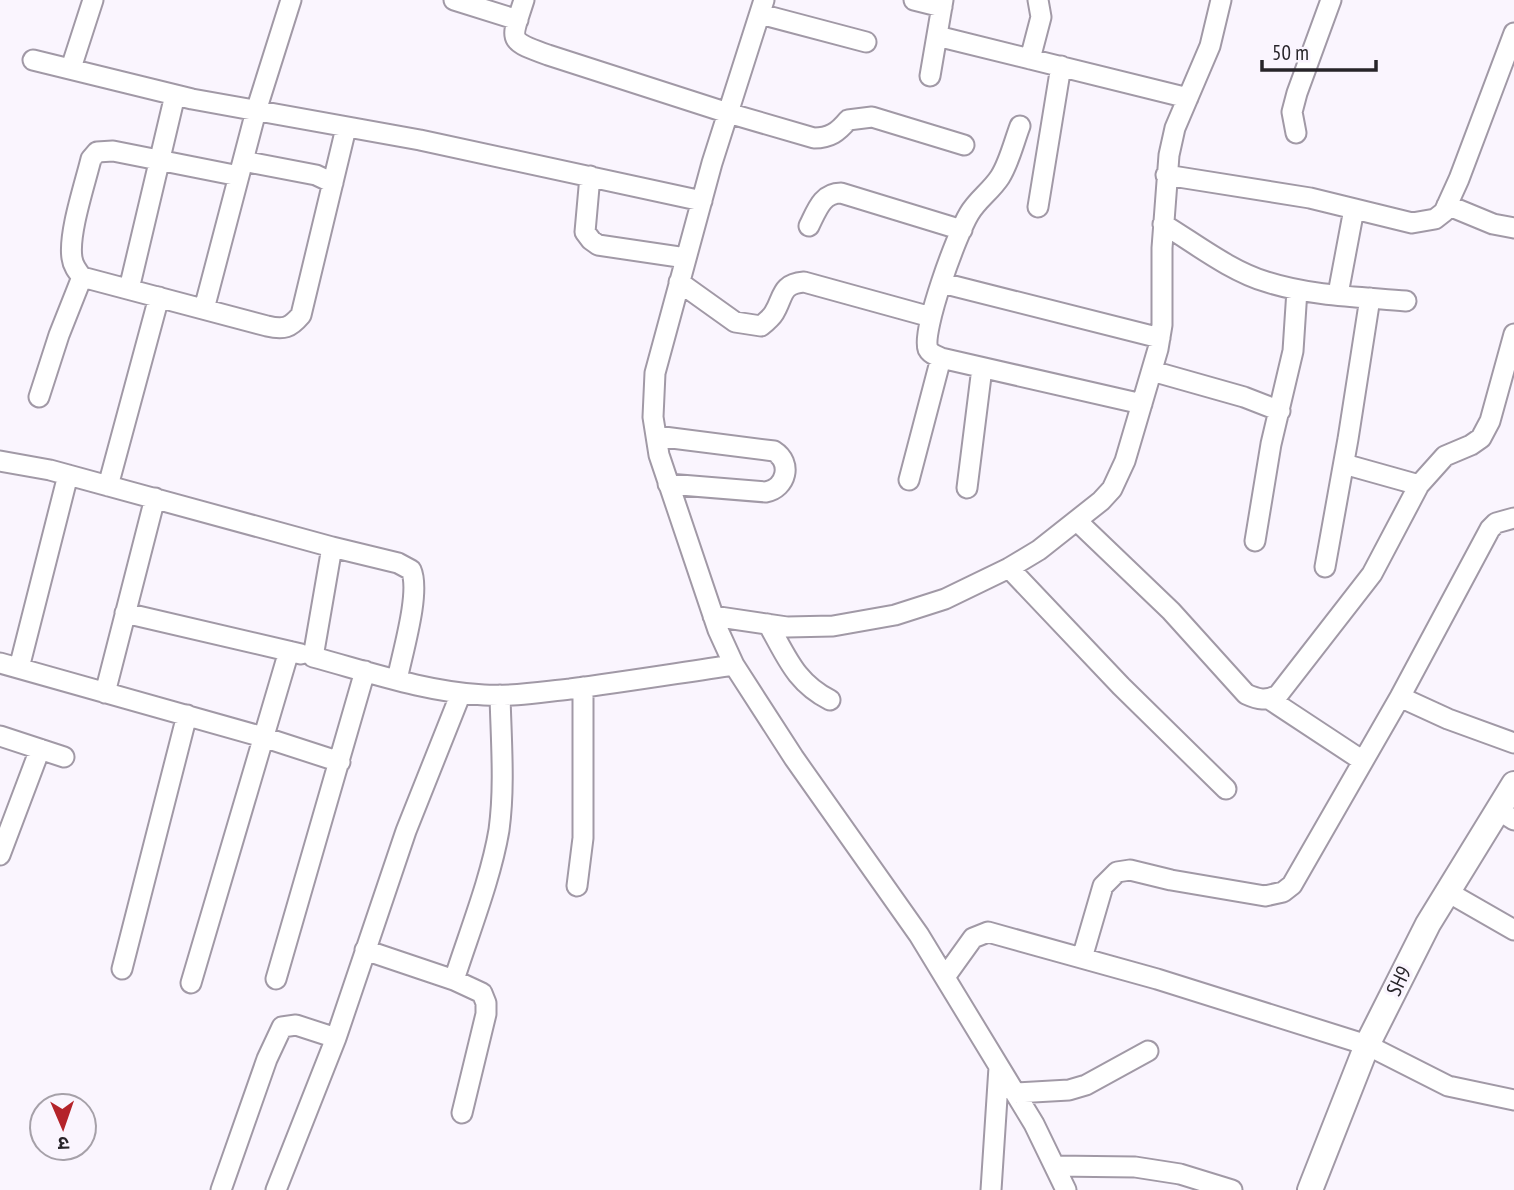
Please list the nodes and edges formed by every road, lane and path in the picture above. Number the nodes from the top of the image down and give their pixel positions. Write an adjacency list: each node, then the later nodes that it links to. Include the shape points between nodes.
1 (93, 0): 18 (street)
2 (291, 0): 22 (street)
3 (454, 0): 11 (street)
4 (524, 0): 11 (street)
5 (914, 0): 9 (street)
6 (1038, 0): 15 (street, via 1041,17)
7 (1222, 0): 21 (street, via 1210,46)
8 (1331, 0): 26 (street, via 1297,93 1292,113)
9 (943, 4): 13 (street)
10 (762, 7): 14 (street); 23 (street)
11 (518, 20): 23 (street, via 514,30 520,44)
12 (1514, 33): 34 (street)
13 (937, 36): 15 (street); 19 (street)
14 (866, 42)
15 (1030, 58): 17 (street)
16 (33, 60): 18 (street)
17 (1061, 66): 21 (street); 35 (street)
18 (71, 68): 20 (street)
19 (930, 76)
20 (175, 95): 22 (street); 28 (street)
21 (1188, 98): 30 (street, via 1175,128)
22 (256, 111): 25 (street); 29 (street)
23 (728, 113): 27 (street, via 814,138 838,132 848,120 872,117); 33 (street)
24 (1020, 126): 40 (street, via 1001,176 979,199)
25 (346, 128): 31 (street); 32 (street)
26 (1296, 133)
27 (964, 145)
28 (160, 161): 29 (street); 42 (street, via 113,151 97,152 91,159 73,237 72,256); 45 (street)
29 (241, 169): 32 (street, via 316,175); 51 (street)
30 (1166, 175): 36 (street); 37 (street)
31 (590, 176): 33 (street); 41 (street, via 585,232 591,240 598,245)
32 (333, 183): 51 (street, via 301,315 291,327 281,329)
33 (702, 201): 41 (street)
34 (1447, 205): 36 (street, via 1444,212 1424,223); 39 (street)
35 (1038, 207)
36 (1354, 209): 47 (street)
37 (1163, 224): 46 (street, via 1264,282); 54 (street)
38 (809, 226): 40 (street, via 822,201 831,193 841,193)
39 (1514, 228)
40 (961, 230): 44 (street)
41 (686, 258): 43 (street)
42 (82, 277): 45 (street); 58 (street)
43 (679, 282): 52 (street, via 735,322 751,325 761,326 773,316 787,288 804,282); 61 (street, via 655,373)
44 (942, 283): 52 (street); 54 (street)
45 (129, 289): 48 (street)
46 (1297, 290): 47 (street); 60 (street, via 1293,351)
47 (1338, 295): 49 (street)
48 (159, 297): 51 (street); 68 (street)
49 (1370, 298): 50 (street); 63 (street)
50 (1406, 301)
51 (204, 309)
52 (931, 317): 55 (street, via 928,347)
53 (1514, 334): 67 (street, via 1482,438 1445,456)
54 (1160, 338): 57 (street)
55 (941, 358): 56 (street); 65 (street)
56 (982, 368): 59 (street); 69 (street)
57 (1152, 371): 59 (street); 60 (street)
58 (40, 397)
59 (1142, 404): 72 (street, via 1112,489)
60 (1280, 411): 73 (street)
61 (656, 436): 66 (street); 66 (street, via 774,452 786,464 781,484 766,492)
62 (0, 461): 64 (street)
63 (1344, 464): 67 (street); 75 (street)
64 (68, 475): 68 (street); 84 (street)
65 (909, 480)
66 (668, 484): 78 (street)
67 (1419, 485): 92 (street, via 1372,574 1278,695)
68 (108, 486): 70 (street)
69 (967, 488)
70 (155, 498): 74 (street); 77 (street)
71 (1514, 518): 91 (street, via 1490,529)
72 (1077, 521): 76 (street); 92 (street, via 1171,611 1246,694 1257,700)
73 (1255, 541)
74 (332, 547): 81 (street); 86 (street, via 411,570 414,594)
75 (1325, 567)
76 (1009, 568): 79 (street, via 945,599 895,615 833,626); 103 (street)
77 (125, 613): 80 (street); 88 (street)
78 (713, 616): 79 (street); 83 (street)
79 (768, 624): 93 (street, via 797,675)
80 (289, 651): 81 (street); 96 (street)
81 (313, 657): 85 (street)
82 (0, 663): 84 (street)
83 (734, 665): 87 (street); 112 (street)
84 (19, 668): 88 (street)
85 (365, 671): 86 (street); 101 (street)
86 (397, 680): 89 (street)
87 (583, 687): 90 (street); 106 (street, via 583,838)
88 (106, 693): 94 (street)
89 (461, 693): 90 (street); 109 (street)
90 (500, 695): 114 (street, via 499,830)
91 (1400, 697): 97 (street); 100 (street)
92 (1269, 699): 100 (street)
93 (830, 701)
94 (187, 715): 96 (street); 111 (street)
95 (0, 736): 98 (street)
96 (263, 737): 101 (street); 115 (street)
97 (1514, 743)
98 (40, 749): 99 (street); 105 (street)
99 (64, 757)
100 (1363, 761): 110 (street, via 1292,884 1283,892 1265,896 1130,870 1117,872 1103,886)
101 (340, 762): 113 (street)
102 (1514, 784): 104 (main road, SH9)
103 (1226, 789)
104 (1506, 815): 107 (main road, SH9)
105 (0, 855)
106 (577, 886)
107 (1446, 891): 108 (street); 117 (main road, SH9)
108 (1514, 930)
109 (365, 950): 114 (street); 116 (street)
110 (1082, 958): 112 (street, via 988,932 973,938); 117 (street)
111 (122, 969)
112 (945, 977): 119 (street)
113 (276, 979)
114 (454, 980): 122 (street, via 482,992 486,1003)
115 (191, 983)
116 (336, 1038): 124 (street, via 296,1025 282,1027); 125 (street)
117 (1367, 1045): 121 (street, via 1448,1086); 129 (main road, SH9)
118 (1148, 1051): 120 (street, via 1086,1085)
119 (999, 1067): 120 (street); 126 (street)
120 (1015, 1093): 123 (street)
121 (1514, 1100)
122 (462, 1113)
123 (1055, 1166): 127 (street); 128 (street, via 1135,1167 1180,1174)
124 (221, 1190)
125 (276, 1190)
126 (991, 1190)
127 (1066, 1190)
128 (1232, 1190)
129 (1310, 1190)

